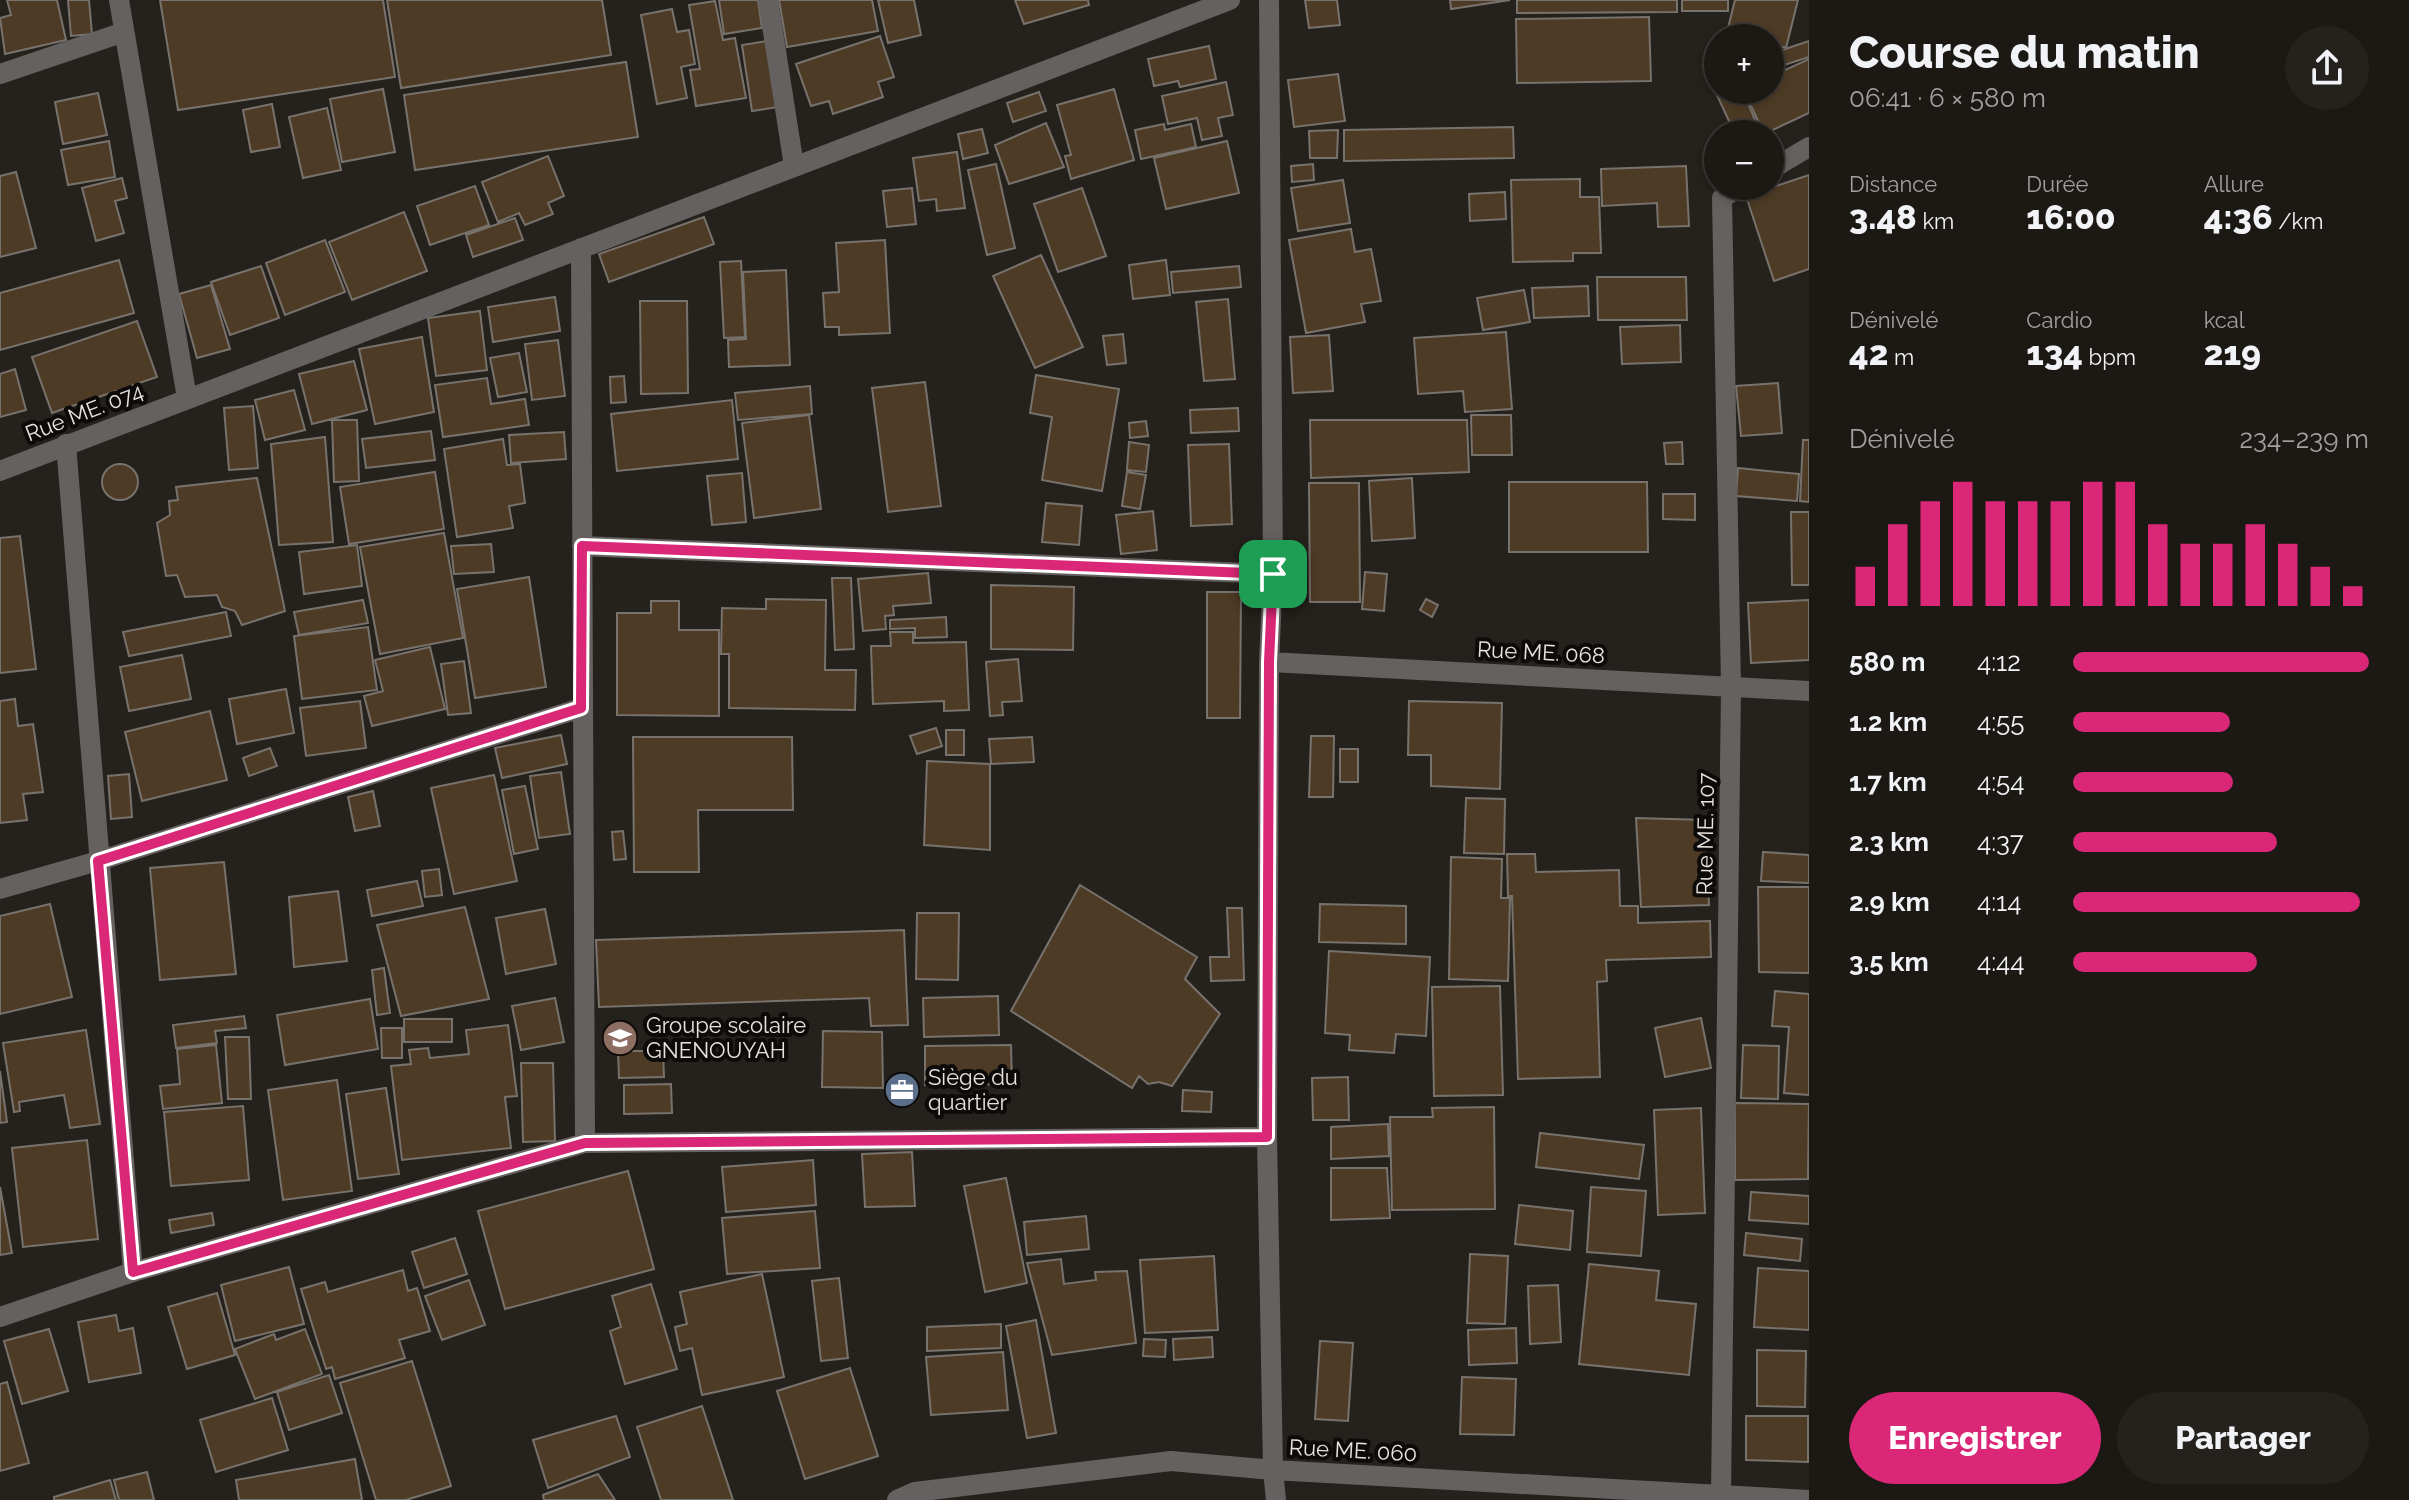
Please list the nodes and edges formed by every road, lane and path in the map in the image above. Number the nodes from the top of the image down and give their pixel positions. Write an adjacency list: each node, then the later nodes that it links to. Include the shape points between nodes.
1 (119, 0): 5 (street)
2 (768, 0): 9 (street)
3 (1230, 0): 9 (street, Rue ME. 074)
4 (1269, 0): 16 (street)
5 (124, 32): 6 (street); 12 (street)
6 (0, 74)
7 (1809, 147): 8 (street)
8 (1784, 162)
9 (794, 166): 11 (street, Rue ME. 074)
10 (1722, 200): 18 (street, Rue ME. 107)
11 (581, 248): 12 (street, Rue ME. 074); 15 (street)
12 (187, 398): 13 (street, Rue ME. 074)
13 (66, 444): 14 (street, Rue ME. 074); 21 (street)
14 (0, 471)
15 (582, 546): 16 (street); 20 (street)
16 (1273, 574): 17 (street)
17 (1269, 662): 18 (street, Rue ME. 068); 23 (street)
18 (1731, 687): 19 (street, Rue ME. 068); 28 (street, Rue ME. 107)
19 (1809, 691)
20 (581, 708): 21 (street); 24 (street)
21 (98, 861): 22 (street); 25 (street)
22 (0, 889)
23 (1267, 1137): 24 (street); 27 (street)
24 (585, 1143): 25 (street)
25 (133, 1272): 26 (street)
26 (0, 1317)
27 (1273, 1470): 28 (street, Rue ME. 060); 29 (street, Rue ME. 060, via 1171,1461 915,1492); 30 (street)
28 (1721, 1494): 31 (street, Rue ME. 060)
29 (897, 1500)
30 (1276, 1500)
31 (1809, 1500)

